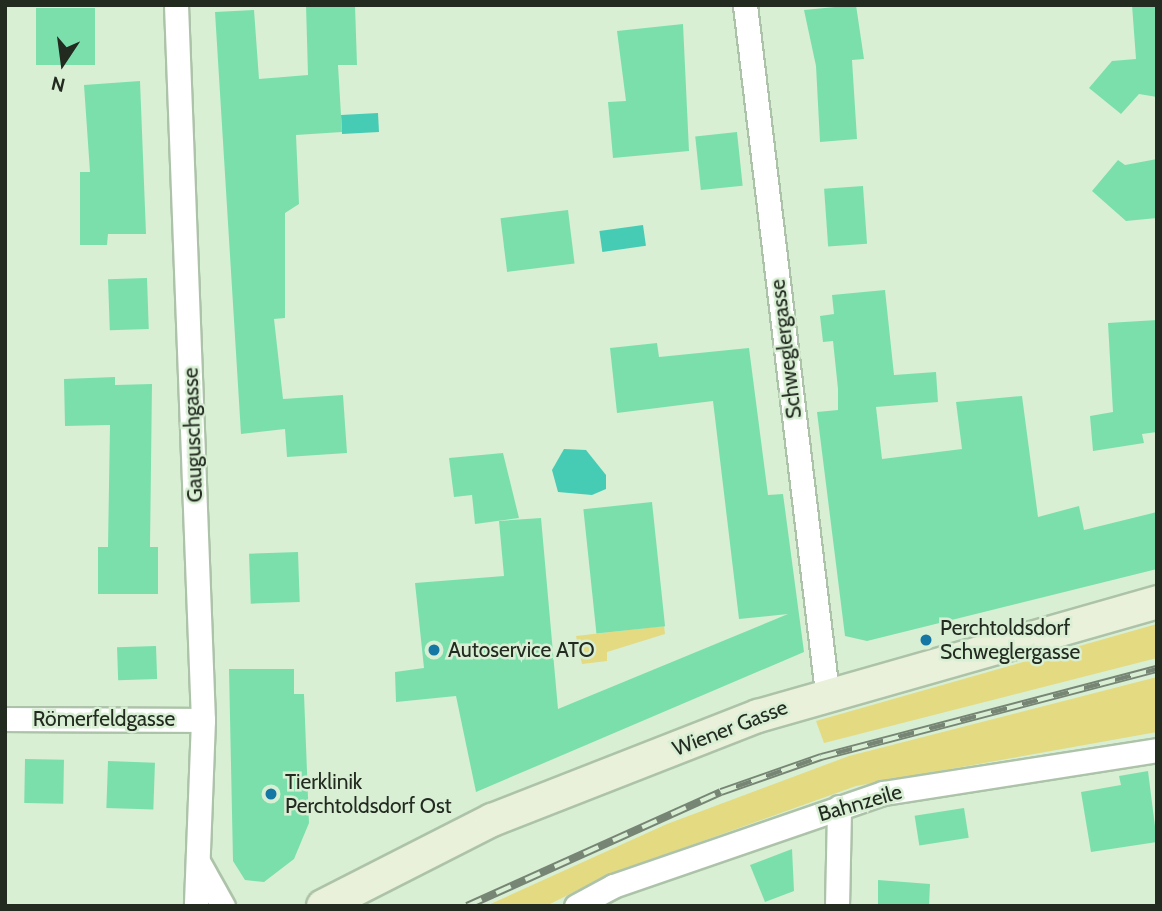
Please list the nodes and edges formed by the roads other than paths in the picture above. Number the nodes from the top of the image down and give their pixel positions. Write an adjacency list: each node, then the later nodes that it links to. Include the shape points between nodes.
1 (176, 5): 6 (street, Gauguschgasse)
2 (745, 5): 4 (street, Schweglergasse)
3 (1157, 602): 4 (main road, Wiener Gasse)
4 (827, 693): 12 (main road, Wiener Gasse, via 492,820)
5 (5, 719): 6 (street, Römerfeldgasse)
6 (203, 720): 9 (street, Gauguschgasse)
7 (1157, 750): 8 (street, Bahnzeile, via 883,793)
8 (839, 807): 13 (street, Bahnzeile, via 613,886); 14 (street)
9 (200, 865): 10 (street, Gauguschgasse); 11 (street)
10 (196, 906)
11 (223, 906)
12 (323, 906)
13 (576, 906)
14 (837, 906)

